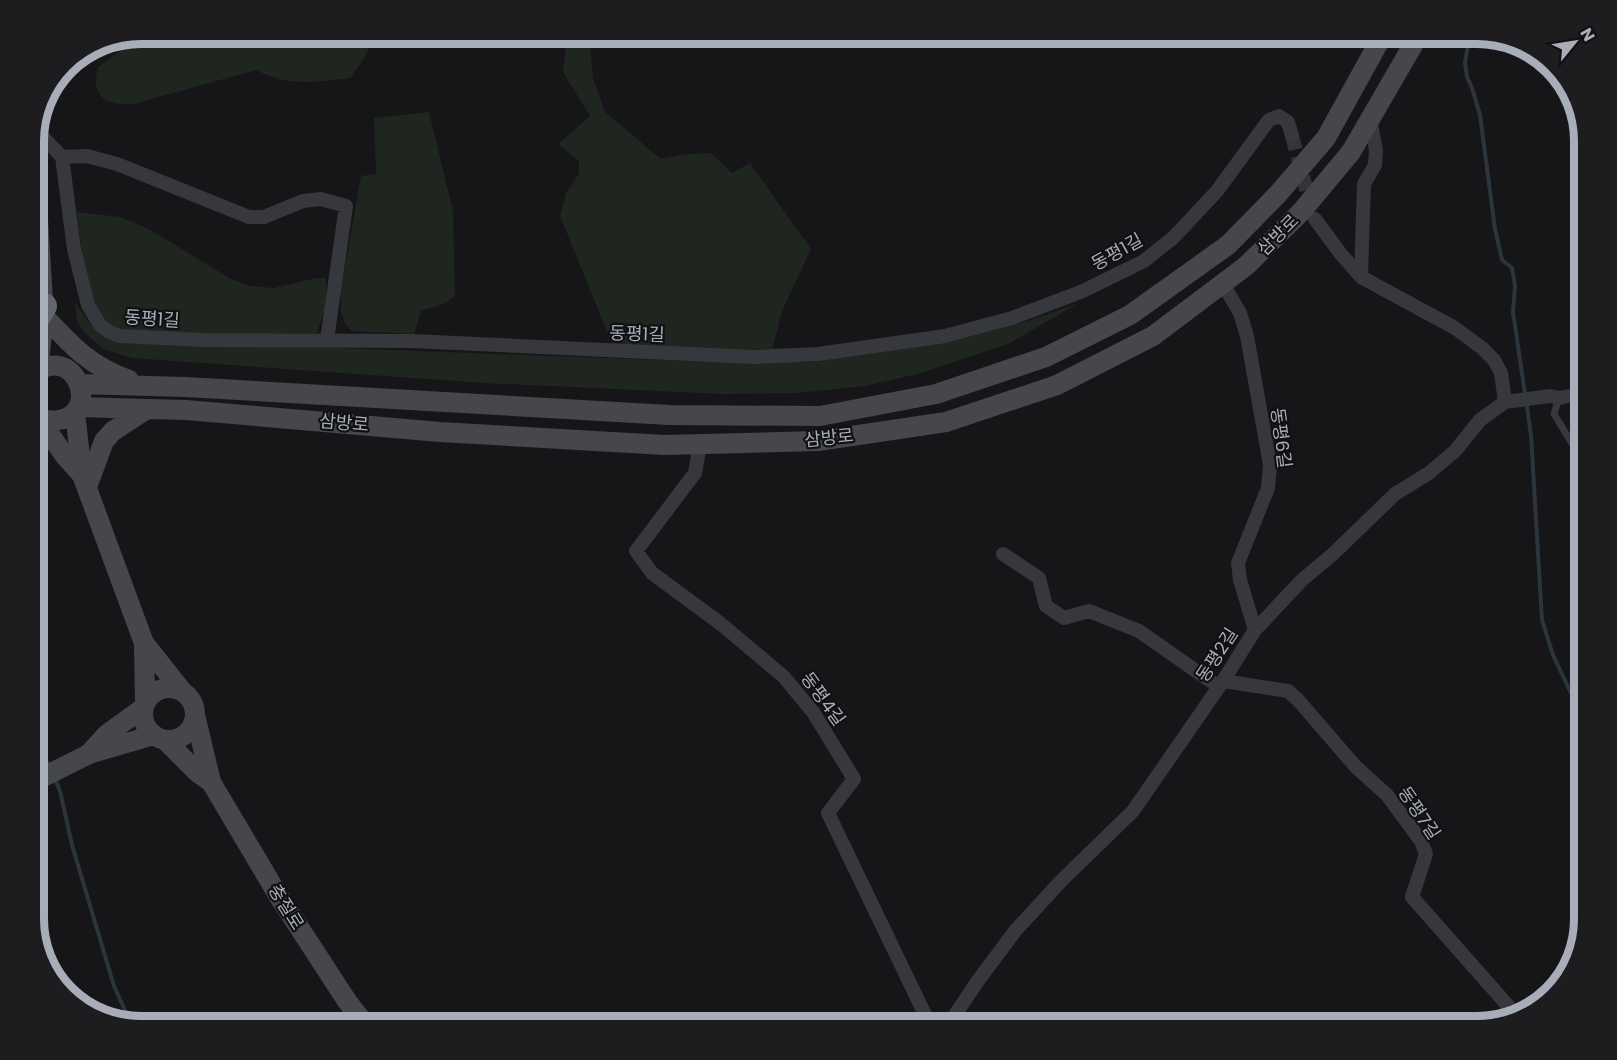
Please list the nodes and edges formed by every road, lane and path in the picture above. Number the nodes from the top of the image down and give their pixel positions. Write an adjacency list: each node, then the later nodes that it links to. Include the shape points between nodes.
1 (1378, 44): 15 (street, 삼방로, via 1326,138 1228,245 1130,315 1047,357 936,394 820,416 680,416)
2 (1414, 44): 3 (street, 삼방로)
3 (1370, 119): 8 (street, via 1376,150 1375,165 1364,184); 9 (street, 삼방로, via 1351,152 1301,212)
4 (44, 135): 6 (street)
5 (1292, 136): 12 (street, 동평1길, via 1288,122 1279,116 1269,120 1217,191 1174,237 1144,261 1083,291 945,336 818,354 754,357 411,340)
6 (62, 157): 12 (street, 동평1길, via 82,290 93,318 109,332 120,336 204,340); 12 (street, via 87,156 117,164 249,217 264,217 303,201 321,200 346,206)
7 (1315, 219): 8 (street)
8 (1361, 277): 18 (street, via 1455,328 1482,348 1494,360)
9 (1223, 284): 23 (street, 삼방로, via 1152,336 1057,385 946,422 818,441); 27 (street, 동평6길, via 1240,313 1247,336 1270,465 1268,488 1238,563 1239,580)
10 (44, 320): 15 (street, via 107,372)
11 (44, 323): 14 (street)
12 (327, 340)
13 (44, 367): 14 (street, 삼방로, via 58,366)
14 (76, 378): 15 (street, 삼방로); 19 (street, via 81,396)
15 (140, 385)
16 (1574, 394): 17 (street)
17 (1554, 397): 18 (street); 24 (lane, via 1554,414)
18 (1511, 400): 27 (street, 동평2길, via 1480,420 1455,452 1395,494 1302,580)
19 (76, 409): 20 (street, 삼방로); 21 (street, 삼방로, via 63,420); 25 (street)
20 (147, 409): 23 (street, 삼방로, via 464,433); 25 (street, via 113,431)
21 (44, 419)
22 (44, 427): 25 (street)
23 (700, 444): 39 (street, 동평4길, via 695,473 636,551 652,573 784,677 819,721 854,779 828,813)
24 (1574, 447)
25 (84, 481): 28 (street)
26 (1003, 554): 29 (street, via 1039,578 1046,606 1064,618 1089,612 1140,631)
27 (1255, 630): 29 (street, 동평2길)
28 (144, 643): 30 (street); 31 (street)
29 (1221, 684): 37 (street, 동평7길, via 1288,692 1387,795 1426,854 1412,897); 40 (street, 동평2길, via 1133,811 1015,931)
30 (182, 691): 31 (street, via 161,688); 32 (street, via 192,702)
31 (144, 705): 33 (street, via 144,722); 34 (street)
32 (195, 715): 33 (street, via 179,738); 36 (street, 충절로)
33 (159, 737): 34 (street); 36 (street, 충절로)
34 (89, 754): 35 (street)
35 (46, 776)
36 (211, 782): 38 (street, 충절로, via 278,895)
37 (1511, 1010)
38 (359, 1016)
39 (926, 1016)
40 (954, 1016)

